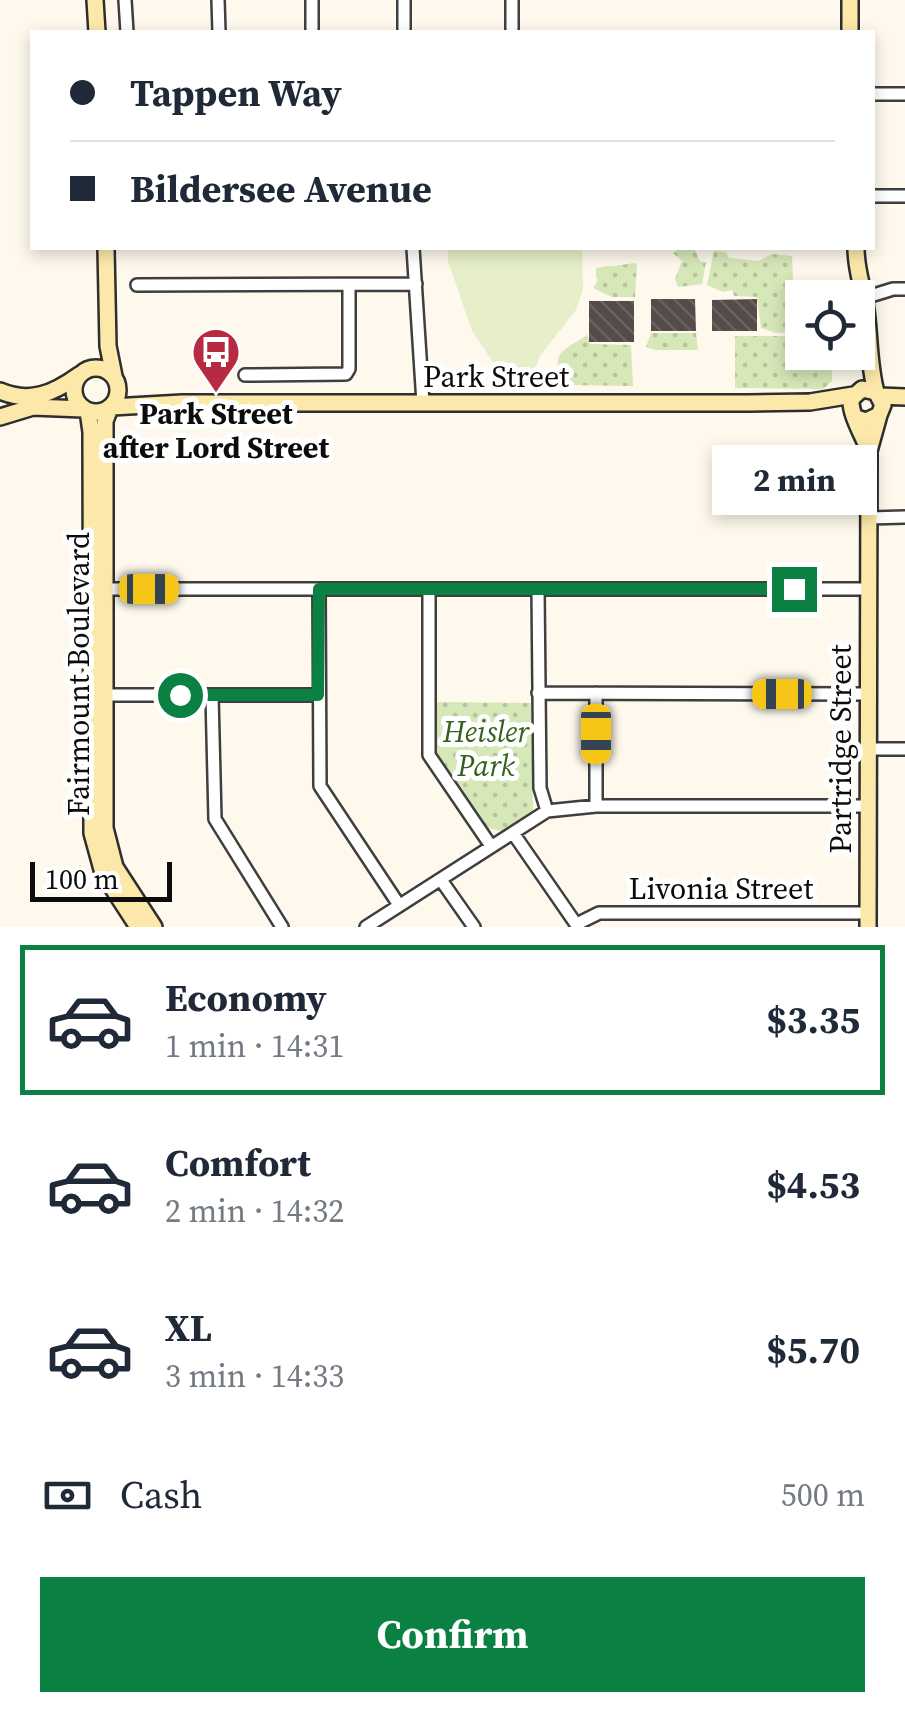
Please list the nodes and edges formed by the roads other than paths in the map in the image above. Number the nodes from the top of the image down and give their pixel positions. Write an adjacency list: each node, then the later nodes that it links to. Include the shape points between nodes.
1 (95, 0): 8 (street)
2 (125, 0): 9 (street)
3 (218, 0): 10 (street)
4 (312, 0): 11 (street)
5 (404, 0): 12 (street)
6 (512, 0): 13 (street)
7 (850, 0): 14 (street)
8 (97, 30)
9 (127, 30)
10 (219, 30)
11 (312, 30)
12 (404, 30)
13 (512, 30)
14 (850, 30)
15 (875, 94): 16 (street)
16 (905, 94)
17 (875, 196): 18 (street)
18 (905, 196)
19 (106, 250): 30 (street)
20 (413, 250): 27 (street)
21 (846, 250): 23 (street, Partridge Street)
22 (856, 250): 24 (street, Partridge Street)
23 (849, 280)
24 (857, 280)
25 (137, 284): 26 (street)
26 (349, 284): 27 (street); 34 (street, via 346,374)
27 (416, 284): 39 (street)
28 (905, 289): 29 (street)
29 (875, 299)
30 (108, 318): 33 (street); 35 (street)
31 (862, 370): 40 (street, Partridge Street)
32 (872, 370): 41 (street, Partridge Street)
33 (82, 373): 35 (street, via 98,368); 36 (street, via 44,395); 44 (street, via 74,394)
34 (245, 375)
35 (114, 378): 38 (street, Park Street, via 140,396); 42 (street, via 118,393)
36 (0, 391)
37 (905, 397): 41 (street)
38 (182, 403): 39 (street, Park Street); 42 (street, Park Street)
39 (423, 403): 40 (street, Park Street)
40 (855, 403): 41 (street, via 867,388); 41 (street, via 866,421); 46 (street, Partridge Street)
41 (879, 403): 43 (street); 46 (street, Partridge Street)
42 (110, 407): 44 (street); 49 (street, Fairmount Boulevard)
43 (905, 407)
44 (86, 410): 45 (street, via 33,407); 49 (street, Fairmount Boulevard)
45 (0, 417)
46 (869, 451): 48 (street, Partridge Street)
47 (905, 517): 48 (street)
48 (868, 518): 53 (street, Partridge Street)
49 (99, 589): 50 (street); 57 (street, Fairmount Boulevard)
50 (319, 589): 51 (street); 59 (street)
51 (429, 589): 52 (street); 66 (street, via 429,755)
52 (538, 589): 53 (street); 54 (street)
53 (868, 589): 56 (street, Partridge Street)
54 (538, 693): 55 (street); 64 (street, via 540,788)
55 (596, 693): 56 (street); 62 (street)
56 (867, 694): 60 (street, Partridge Street)
57 (99, 695): 58 (street); 71 (street, Fairmount Boulevard, via 93,842 103,873); 72 (street, Fairmount Boulevard, via 106,840)
58 (212, 695): 59 (street); 73 (street, via 215,818)
59 (318, 695): 68 (street, via 320,786)
60 (868, 749): 61 (street); 63 (street, Partridge Street)
61 (905, 749)
62 (596, 806): 63 (street); 64 (street)
63 (868, 806): 69 (street, Partridge Street)
64 (547, 810): 65 (street)
65 (513, 834): 66 (street); 70 (street)
66 (490, 846): 67 (street)
67 (441, 880): 68 (street); 75 (street)
68 (399, 905): 74 (street)
69 (868, 920): 70 (street, Livonia Street, via 600,913)
70 (577, 926)
71 (138, 927)
72 (154, 927)
73 (282, 927)
74 (366, 927)
75 (474, 927)

